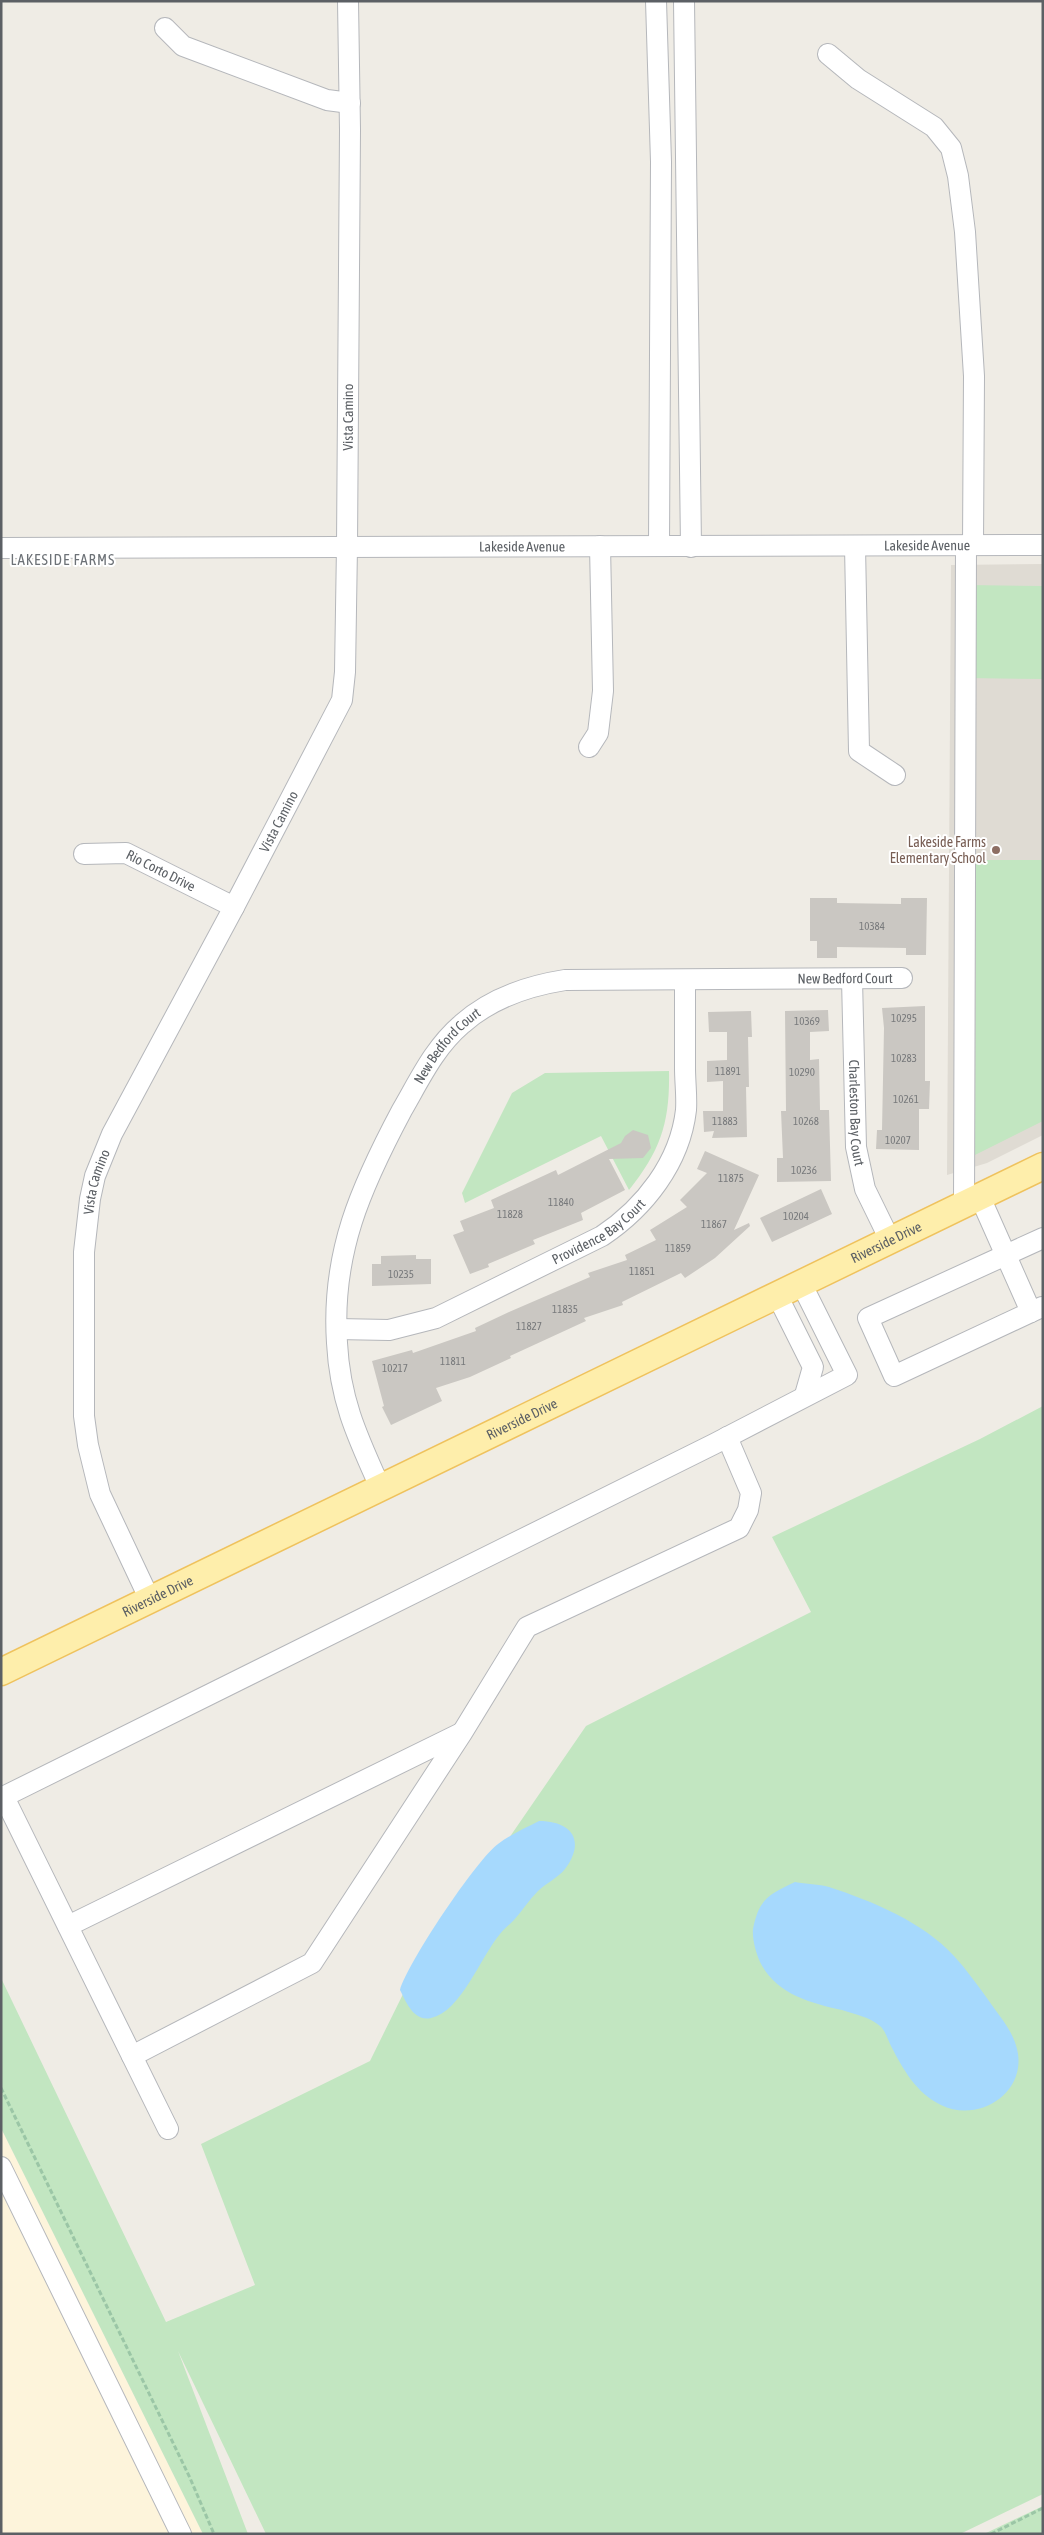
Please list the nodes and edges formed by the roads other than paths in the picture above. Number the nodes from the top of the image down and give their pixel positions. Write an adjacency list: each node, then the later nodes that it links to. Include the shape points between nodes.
1 (348, 1): 6 (street, Vista Camino)
2 (656, 1): 11 (street, via 661,162)
3 (684, 1): 13 (street)
4 (164, 28): 6 (street, via 183,46 327,100)
5 (828, 54): 7 (street, via 858,79 934,127 951,148 965,232 974,376)
6 (350, 103): 9 (street, Vista Camino)
7 (970, 545): 8 (street, Lakeside Avenue); 12 (street, Lakeside Avenue); 23 (street)
8 (1043, 545)
9 (347, 546): 10 (street, Lakeside Avenue); 14 (street, Lakeside Avenue); 18 (street, Vista Camino, via 342,700)
10 (600, 546): 11 (street, Lakeside Avenue); 15 (street, via 603,692 598,733)
11 (659, 546): 13 (street, Lakeside Avenue)
12 (855, 546): 13 (street, Lakeside Avenue); 16 (street, via 859,751)
13 (691, 547)
14 (1, 548)
15 (589, 747)
16 (895, 775)
17 (84, 854): 18 (street, Rio Corto Drive, via 126,853)
18 (234, 907): 36 (street, Vista Camino, via 112,1134 95,1176 90,1199 84,1252 84,1416 88,1445 100,1494)
19 (902, 978): 20 (street, New Bedford Court)
20 (852, 979): 21 (street, New Bedford Court); 25 (street, Charleston Bay Court, via 856,1147 865,1189)
21 (685, 981): 30 (street, New Bedford Court, via 565,980 542,984 499,999 479,1010 448,1037 430,1059 360,1194 339,1278); 30 (street, Providence Bay Court, via 686,1110 675,1151 643,1202 602,1236 436,1318 389,1330)
22 (1043, 1166): 23 (main road, Riverside Drive)
23 (972, 1202): 25 (main road, Riverside Drive); 26 (street)
24 (1043, 1238): 26 (street)
25 (890, 1240): 27 (main road, Riverside Drive)
26 (1006, 1255): 29 (street); 29 (street, via 868,1318 894,1376)
27 (801, 1283): 28 (main road, Riverside Drive); 31 (street)
28 (777, 1295): 32 (street); 35 (main road, Riverside Drive)
29 (1037, 1310)
30 (336, 1329): 35 (street, New Bedford Court, via 346,1406)
31 (826, 1330): 32 (street); 33 (street, via 847,1375)
32 (801, 1343): 33 (street, via 813,1367)
33 (805, 1395): 34 (street)
34 (728, 1437): 38 (street, via 751,1493 748,1510 739,1528 527,1627); 39 (street)
35 (380, 1487): 36 (main road, Riverside Drive)
36 (149, 1598): 37 (main road, Riverside Drive)
37 (1, 1672)
38 (462, 1733): 40 (street); 41 (street, via 312,1964)
39 (2, 1797): 40 (street)
40 (68, 1926): 41 (street)
41 (132, 2056): 42 (street)
42 (168, 2129)
43 (1, 2168): 44 (street)
44 (181, 2534)

